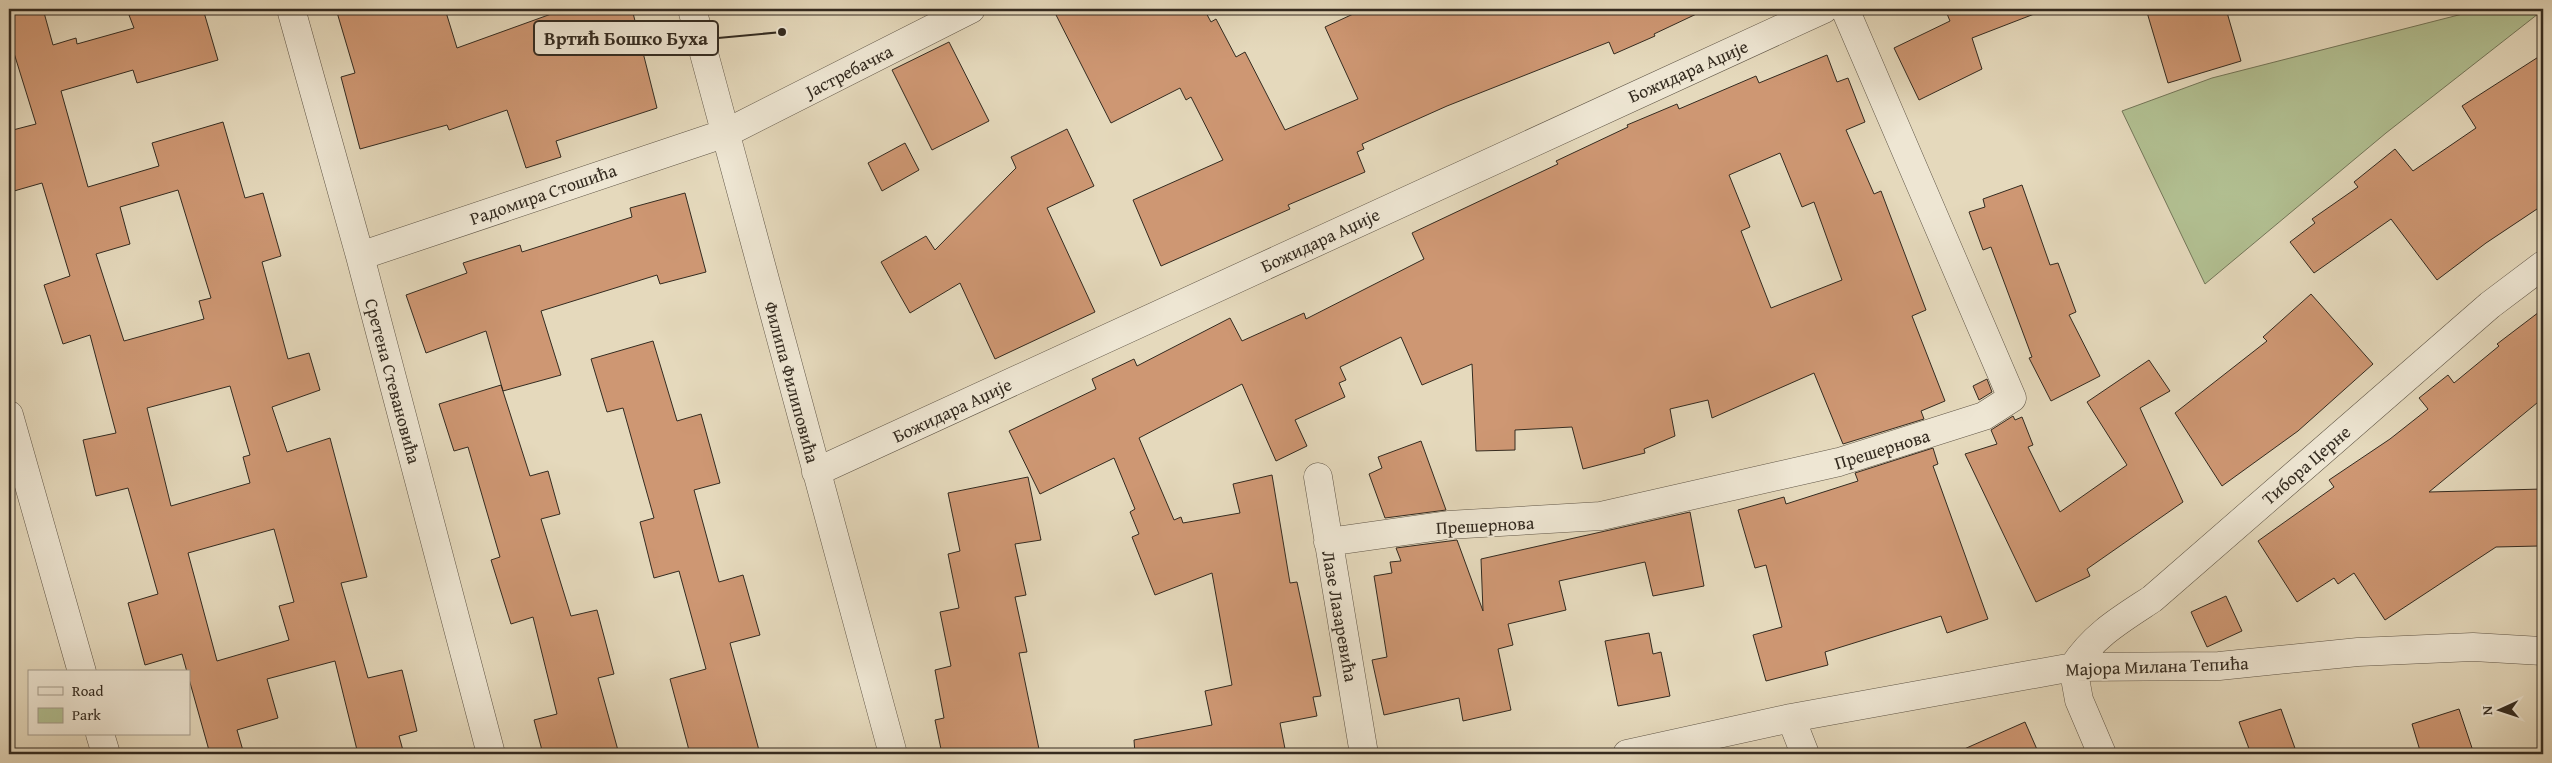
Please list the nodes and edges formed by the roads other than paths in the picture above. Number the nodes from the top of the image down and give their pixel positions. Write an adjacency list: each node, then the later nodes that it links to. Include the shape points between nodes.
1 (291, 9): 7 (street, Сретена Стевановића)
2 (692, 9): 6 (street, Филипа Филиповића)
3 (971, 9): 6 (street, Јастребачка)
4 (1824, 9): 10 (street, Божидара Аџије)
5 (1845, 9): 12 (street, Прешернова, via 2012,398 1984,416 1839,462 1601,516 1448,525)
6 (726, 132): 7 (street, Радомира Стошића); 10 (street, Филипа Филиповића)
7 (360, 256): 19 (street, Сретена Стевановића)
8 (2543, 265): 14 (street, Тибора Церне, via 2490,305 2152,599 2099,634)
9 (9, 415): 15 (street)
10 (816, 472): 20 (street, Филипа Филиповића)
11 (1318, 477): 12 (street, Лазе Лазаревића)
12 (1328, 542): 21 (street, Лазе Лазаревића)
13 (2543, 651): 14 (street, Мајора Милана Тепића, via 2473,647 2358,652 2219,666)
14 (2072, 667): 16 (street, Мајора Милана Тепића); 24 (street, via 2079,700)
15 (81, 670)
16 (1791, 718): 22 (street, Мајора Милана Тепића); 23 (street)
17 (101, 736): 18 (street)
18 (106, 754)
19 (491, 754)
20 (894, 754)
21 (1364, 754)
22 (1627, 754)
23 (1805, 754)
24 (2102, 754)

